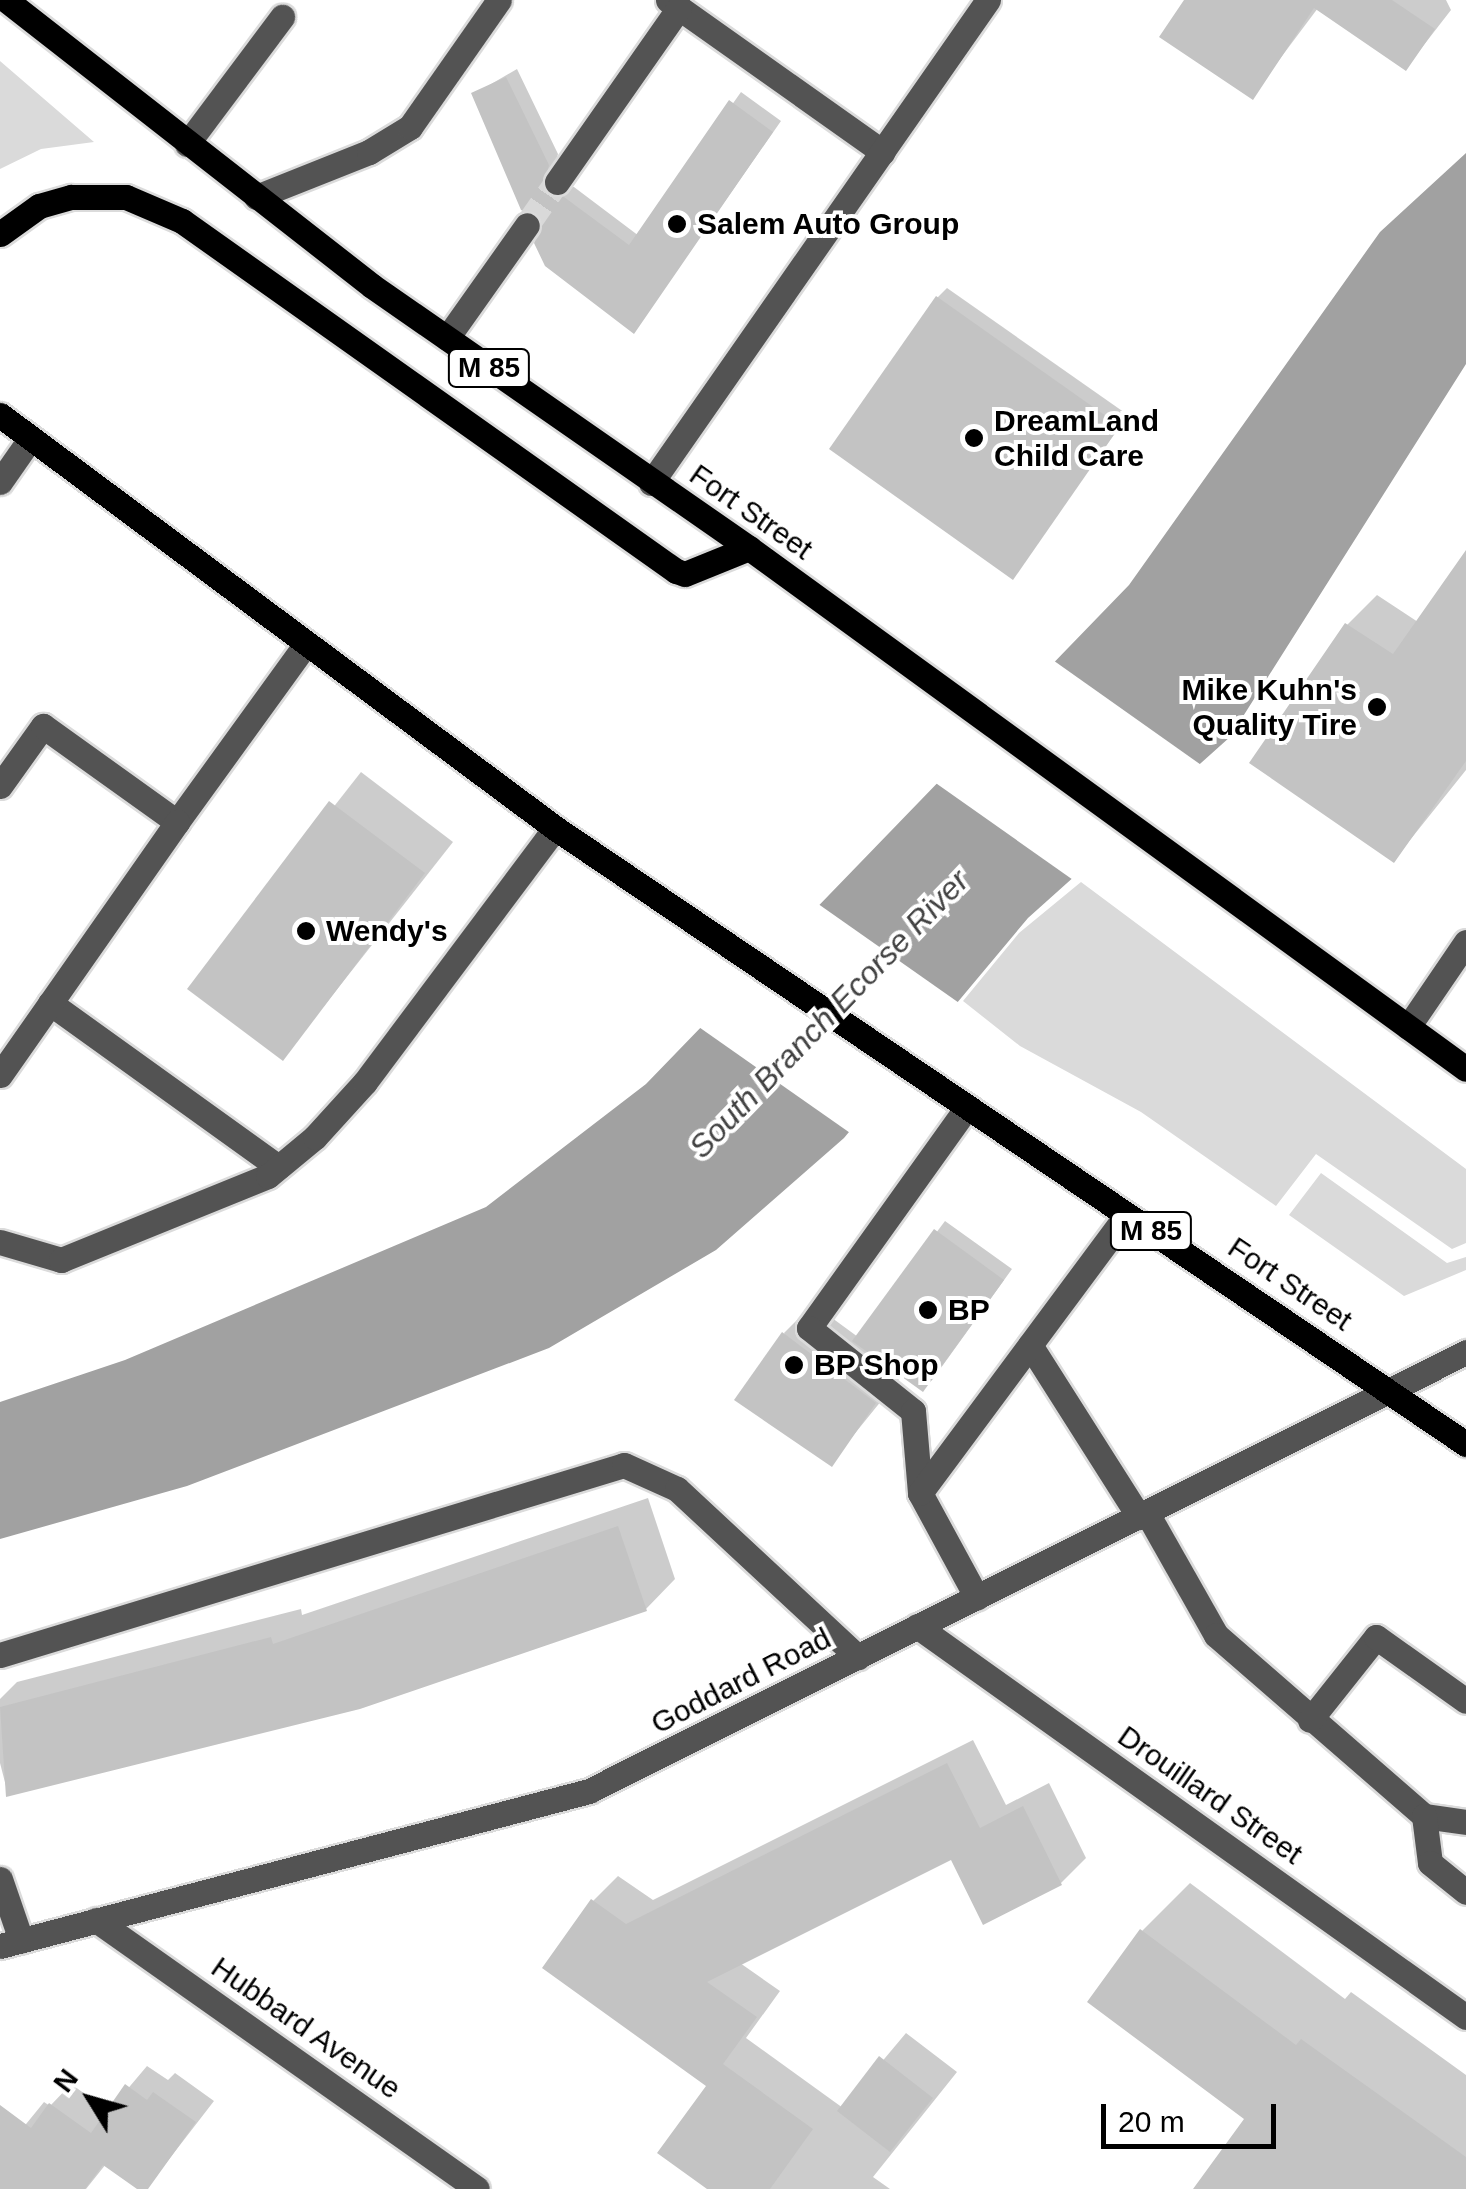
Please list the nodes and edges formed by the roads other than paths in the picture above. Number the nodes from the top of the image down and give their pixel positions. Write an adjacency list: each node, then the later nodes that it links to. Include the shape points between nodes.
1 (6, 0): 6 (main road, Fort Street / M 85)
2 (499, 0): 9 (street, via 410,127 369,152)
3 (988, 0): 7 (street)
4 (674, 4): 7 (street); 8 (street)
5 (282, 17): 6 (street)
6 (186, 144): 9 (main road, Fort Street / M 85)
7 (883, 152): 16 (street)
8 (557, 182)
9 (256, 198): 12 (main road, Fort Street / M 85)
10 (527, 225): 12 (street)
11 (0, 234): 17 (main road, via 55,202 126,197 182,222 676,571 685,574)
12 (446, 338): 16 (main road, Fort Street / M 85)
13 (0, 401): 14 (main road)
14 (16, 428): 15 (street); 18 (main road, Fort Street / M 85)
15 (0, 482)
16 (652, 483): 17 (main road, Fort Street / M 85)
17 (750, 548): 24 (main road, Fort Street / M 85)
18 (306, 644): 20 (street); 21 (main road, Fort Street / M 85)
19 (0, 786): 20 (street, via 42,726)
20 (177, 822): 23 (street)
21 (556, 828): 27 (main road, Fort Street / M 85); 28 (street, via 365,1082)
22 (1466, 942): 24 (street)
23 (50, 1003): 26 (street); 28 (street)
24 (1408, 1027): 25 (main road, Fort Street / M 85)
25 (1466, 1069)
26 (0, 1075)
27 (965, 1110): 29 (main road, Fort Street / M 85); 35 (street, via 809,1328 913,1410)
28 (278, 1168): 30 (street, via 226,1198 62,1260)
29 (1126, 1216): 31 (street); 33 (main road, Fort Street / M 85)
30 (0, 1242)
31 (1030, 1345): 35 (street); 36 (street)
32 (1466, 1352): 33 (street, Goddard Road)
33 (1388, 1390): 34 (main road, Fort Street / M 85); 36 (street, Goddard Road)
34 (1466, 1444)
35 (920, 1493): 37 (street)
36 (1143, 1515): 37 (street, Goddard Road); 42 (street, via 1216,1635)
37 (976, 1598): 38 (street, Goddard Road)
38 (917, 1626): 40 (street, Goddard Road); 49 (street, Drouillard Street)
39 (0, 1656): 40 (street, via 624,1465 678,1490)
40 (858, 1657): 47 (street, Goddard Road, via 588,1791)
41 (1466, 1700): 42 (street, via 1376,1638)
42 (1310, 1720): 43 (street)
43 (1424, 1816): 44 (street); 46 (street, via 1430,1863)
44 (1466, 1822)
45 (0, 1879): 48 (street)
46 (1466, 1892)
47 (96, 1920): 48 (street, Goddard Road); 50 (street, Hubbard Avenue)
48 (10, 1943)
49 (1466, 2017)
50 (478, 2189)

